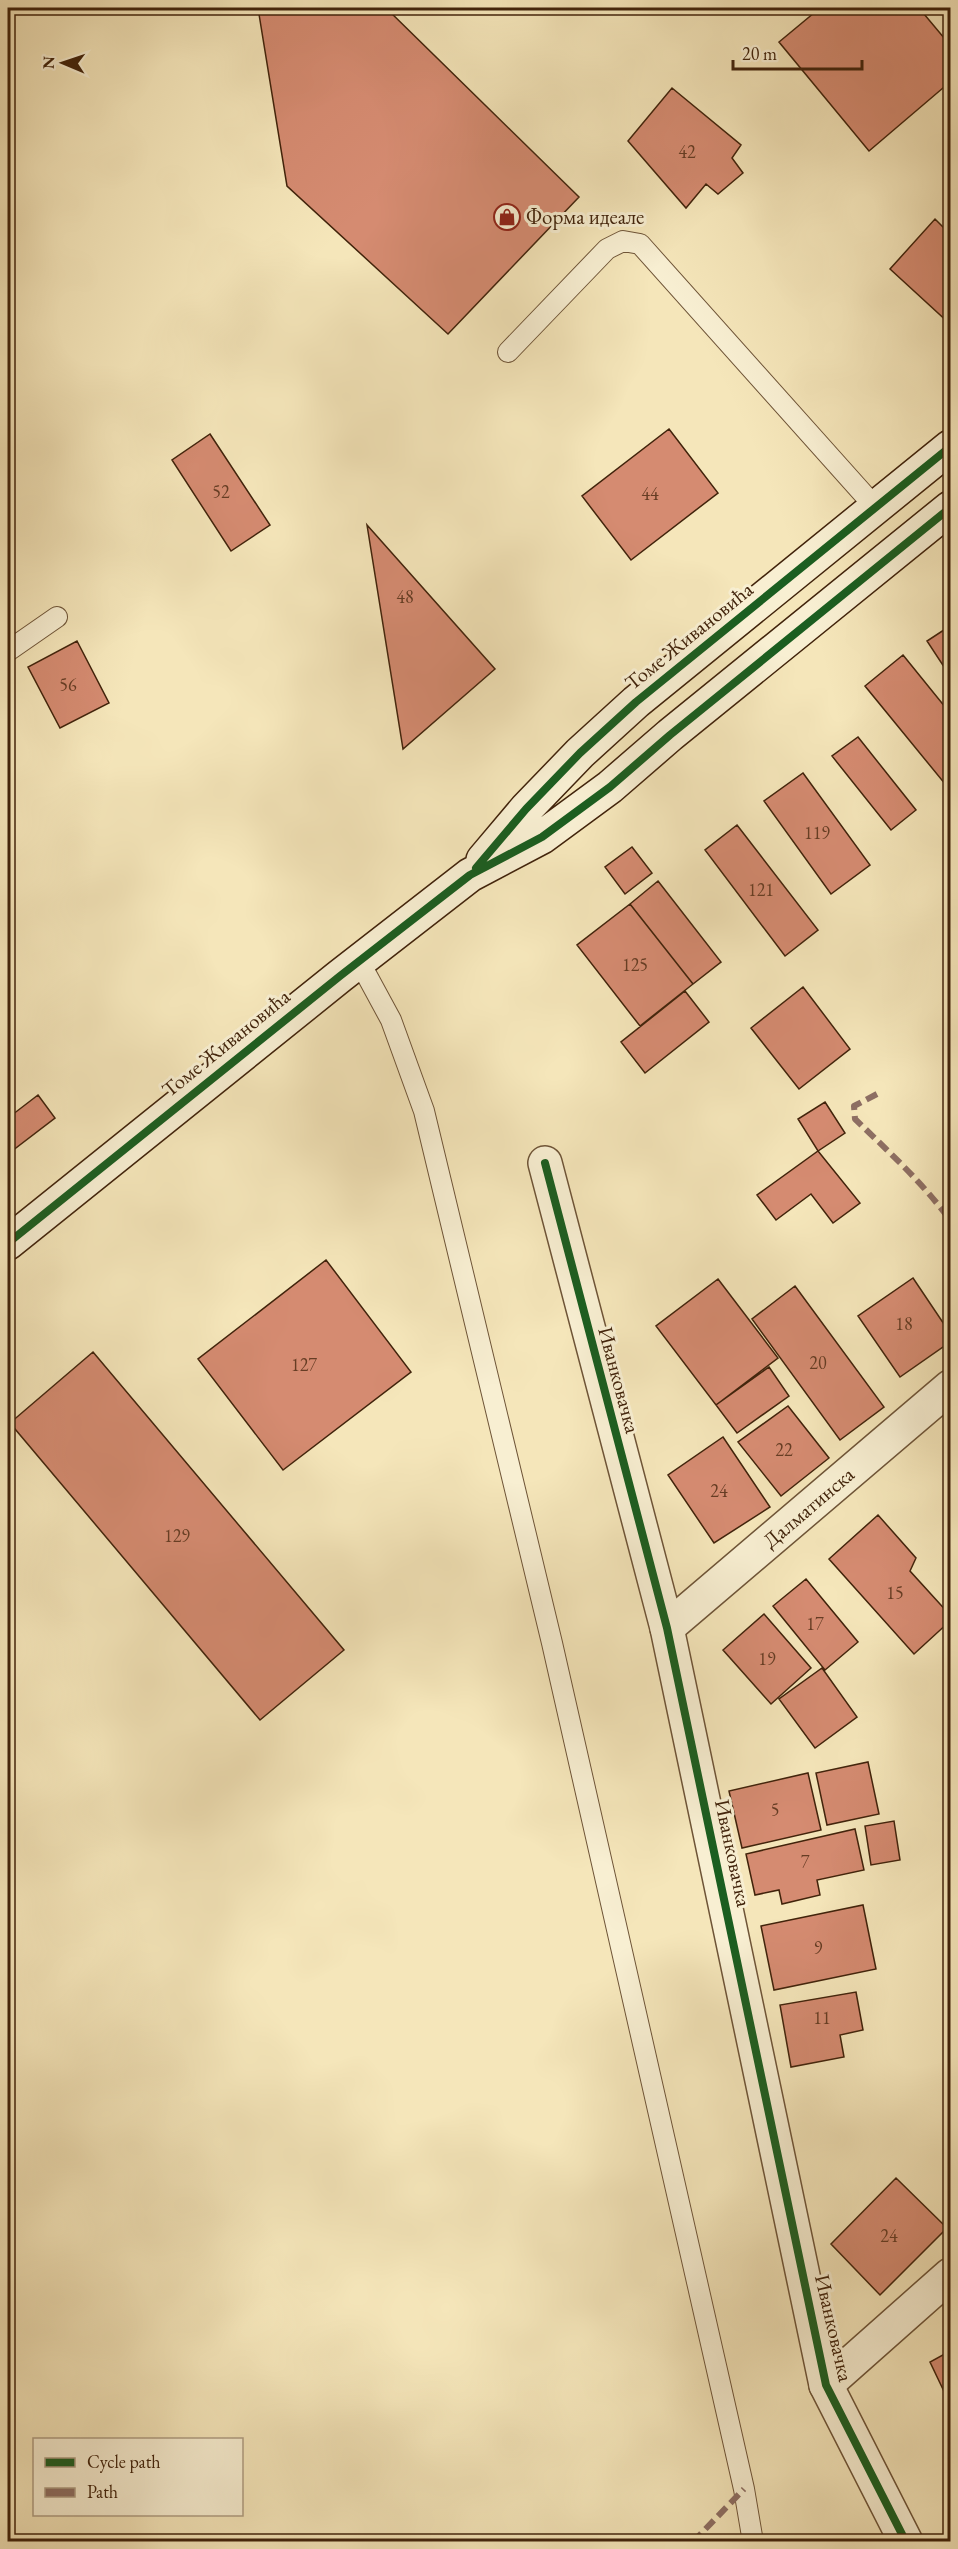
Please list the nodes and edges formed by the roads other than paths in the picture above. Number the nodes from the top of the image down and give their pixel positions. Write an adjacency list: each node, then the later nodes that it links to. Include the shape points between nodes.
1 (508, 352): 3 (lane, via 607,249 623,241 640,244)
2 (951, 447): 3 (street, Томе Живановића)
3 (876, 508): 7 (street, Томе Живановића, via 735,620 588,746 526,809)
4 (951, 508): 7 (street, Томе Живановића, via 610,787 542,837)
5 (57, 617): 6 (lane)
6 (8, 651)
7 (470, 875): 8 (street, Томе Живановића)
8 (359, 961): 10 (street, Томе Живановића); 15 (lane, via 391,1020 424,1111 558,1666)
9 (545, 1163): 12 (street, Иванковачка)
10 (8, 1243)
11 (951, 1387): 12 (street, Далматинска)
12 (667, 1628): 14 (street, Иванковачка)
13 (951, 2274): 14 (street)
14 (826, 2385): 16 (street, Иванковачка)
15 (753, 2541)
16 (906, 2541)

